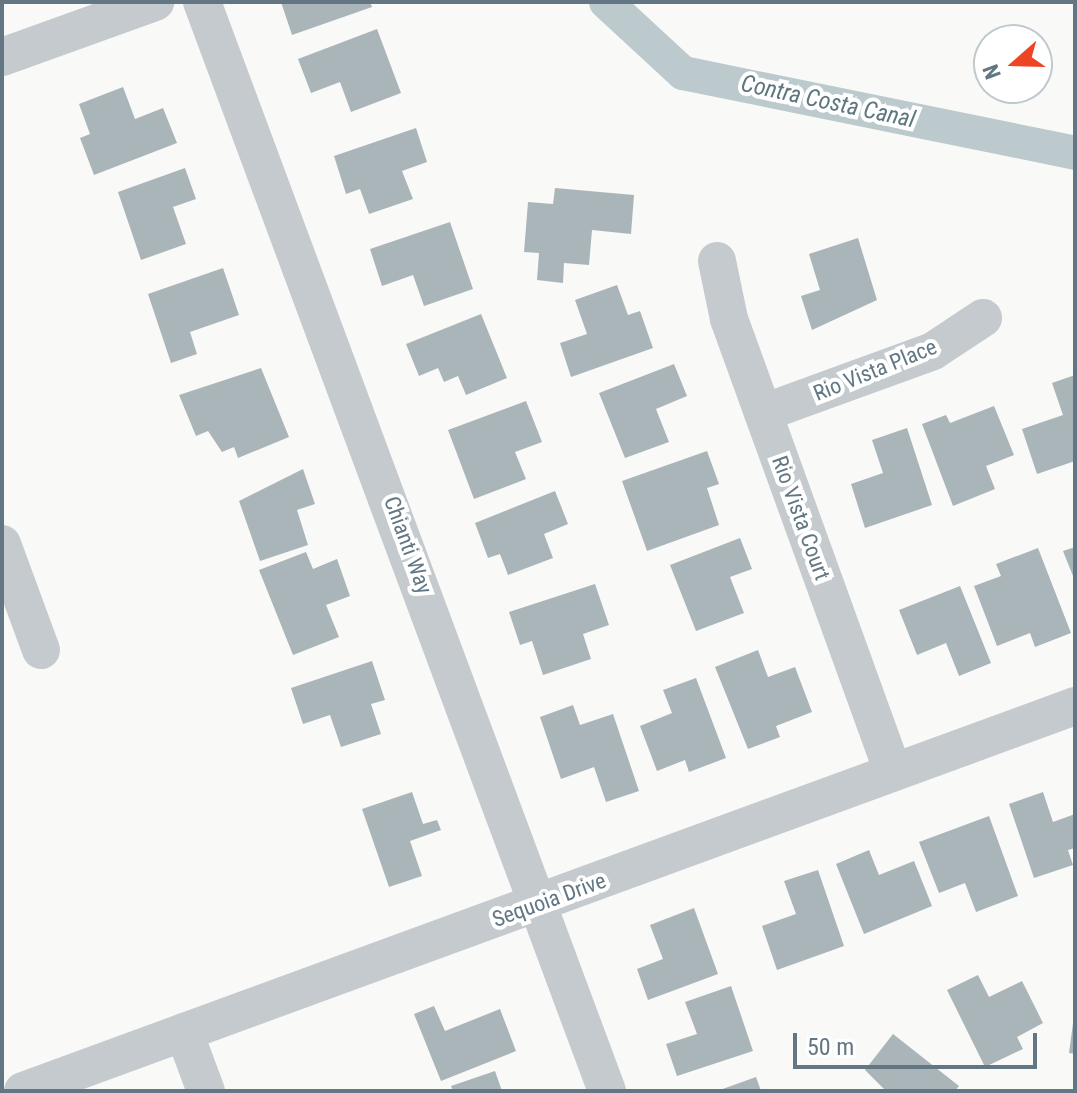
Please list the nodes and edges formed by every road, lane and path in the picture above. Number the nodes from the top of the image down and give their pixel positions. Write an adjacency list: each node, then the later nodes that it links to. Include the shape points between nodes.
1 (155, 2): 3 (street)
2 (202, 2): 11 (street, Chianti Way)
3 (2, 57)
4 (717, 261): 6 (street, Rio Vista Court)
5 (983, 318): 6 (street, Rio Vista Place, via 933,351)
6 (763, 413): 10 (street, Rio Vista Court)
7 (2, 544): 8 (street)
8 (41, 650)
9 (1075, 706): 10 (street, Sequoia Drive)
10 (893, 772): 11 (street, Sequoia Drive)
11 (539, 903): 12 (street, Sequoia Drive); 15 (street, Chianti Way)
12 (184, 1032): 13 (street, Sequoia Drive); 14 (street)
13 (23, 1091)
14 (206, 1091)
15 (607, 1091)

